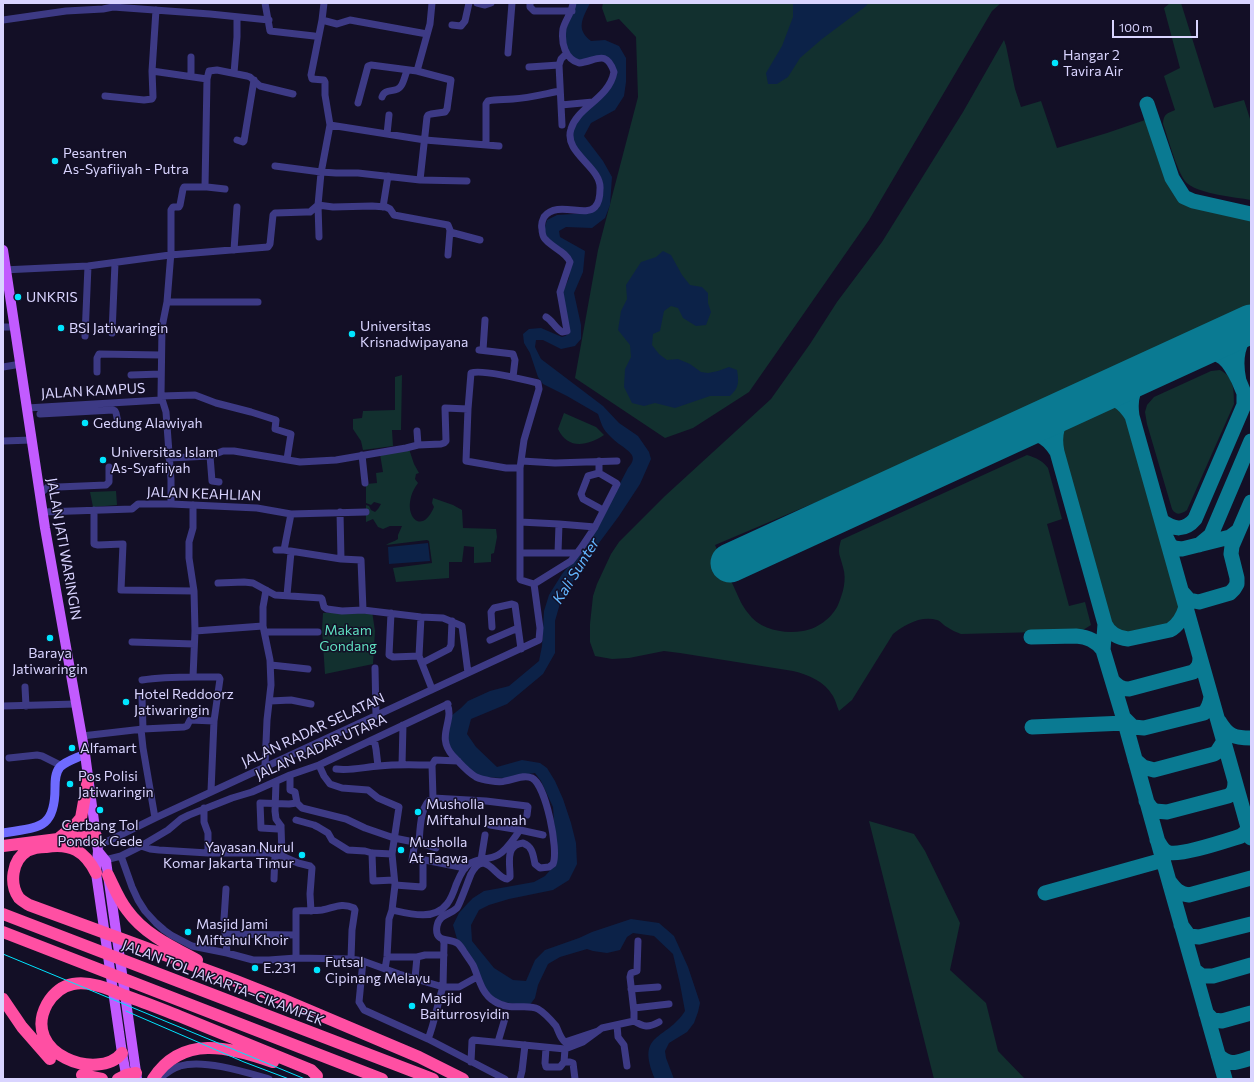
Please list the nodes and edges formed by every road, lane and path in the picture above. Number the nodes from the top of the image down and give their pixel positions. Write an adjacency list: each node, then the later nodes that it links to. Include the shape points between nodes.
1 (163, 3): 12 (street)
2 (265, 3): 15 (street)
3 (324, 3): 16 (street)
4 (432, 3): 18 (street)
5 (468, 3): 17 (street, via 463,24)
6 (477, 3): 7 (street)
7 (491, 3)
8 (512, 3): 20 (street)
9 (530, 3): 11 (street, via 534,11)
10 (113, 5): 12 (street); 14 (street, via 103,9 66,11)
11 (572, 7): 21 (street, via 563,29)
12 (160, 11): 13 (street); 25 (street)
13 (237, 17): 15 (street); 28 (street)
14 (3, 20)
15 (269, 20): 19 (street, via 270,30)
16 (322, 20): 18 (street, via 337,24 350,20); 40 (street, via 311,77 325,82 324,95)
17 (452, 25)
18 (427, 34): 27 (street)
19 (314, 36)
20 (508, 54)
21 (566, 54): 23 (street); 36 (street, via 579,63 603,58 612,68 614,72 610,84)
22 (191, 57): 29 (street)
23 (559, 65): 24 (street); 32 (street)
24 (529, 67)
25 (152, 71): 29 (street); 34 (street, via 152,99)
26 (407, 71): 27 (street); 35 (street, via 401,87 386,91); 37 (street, via 368,66)
27 (417, 71): 44 (street, via 451,81 445,112 428,115)
28 (234, 73): 30 (street, via 212,70 208,73); 31 (street)
29 (191, 76): 30 (street)
30 (207, 79): 52 (street)
31 (254, 80): 33 (street, via 260,86); 43 (street, via 244,141)
32 (560, 91): 38 (street); 45 (street, via 512,100 488,101)
33 (293, 94)
34 (105, 96)
35 (382, 97)
36 (593, 102): 38 (street); 69 (street, via 578,116 570,134 575,150 597,177 600,193 596,206 591,210 556,209 548,213 542,221 541,227 546,240 570,262 560,292 567,331 559,330)
37 (358, 103)
38 (560, 105): 41 (street)
39 (389, 115): 42 (street)
40 (330, 125): 42 (street); 48 (street)
41 (562, 125)
42 (387, 134): 44 (street)
43 (237, 140)
44 (425, 140): 45 (street); 50 (street)
45 (486, 145): 46 (street)
46 (499, 146)
47 (275, 166): 48 (street)
48 (321, 172): 49 (street); 54 (street)
49 (388, 176): 50 (street); 56 (street)
50 (420, 180): 51 (street)
51 (467, 181)
52 (205, 187): 53 (street); 62 (street, via 184,187 179,207 171,208)
53 (225, 189)
54 (318, 205): 56 (street); 58 (street); 61 (street, via 310,212 275,212 269,246)
55 (237, 207): 61 (street)
56 (382, 207): 57 (street, via 388,208 394,215 448,225)
57 (450, 232): 59 (street); 63 (street)
58 (319, 237)
59 (480, 240)
60 (3, 250): 66 (main road, JALAN JATI WARINGIN)
61 (234, 250): 62 (street)
62 (170, 255): 64 (street); 67 (street)
63 (448, 255)
64 (115, 263): 65 (street); 73 (street)
65 (88, 266): 66 (street); 74 (street)
66 (5, 270): 71 (main road, JALAN JATI WARINGIN)
67 (167, 302): 68 (street); 75 (street, via 162,327)
68 (258, 302)
69 (546, 317)
70 (484, 320): 81 (street, via 481,350 513,354)
71 (15, 326): 72 (street); 76 (main road, JALAN JATI WARINGIN)
72 (3, 327)
73 (112, 333)
74 (85, 336)
75 (161, 355): 78 (street); 79 (street, via 99,354)
76 (21, 364): 77 (street); 83 (main road, JALAN JATI WARINGIN)
77 (3, 367)
78 (161, 371): 80 (street); 82 (street)
79 (97, 372)
80 (131, 375)
81 (513, 377): 84 (street, via 478,371 472,373); 97 (street, via 539,384 524,440)
82 (161, 398): 83 (street, JALAN KAMPUS); 93 (street, via 166,412); 94 (street, JALAN KAMPUS, via 194,395 276,420 275,429 291,434)
83 (27, 408): 88 (main road, JALAN JATI WARINGIN)
84 (468, 409): 90 (street, via 445,408 446,441); 97 (street, via 466,461 506,468)
85 (40, 414): 86 (street, via 113,410)
86 (118, 422)
87 (417, 431): 90 (street)
88 (32, 440): 89 (street); 102 (main road, JALAN JATI WARINGIN)
89 (3, 441)
90 (418, 445): 92 (street)
91 (210, 456): 93 (street); 94 (street, via 223,451 234,451); 100 (street, via 212,481)
92 (362, 456): 94 (street, via 300,462); 101 (street)
93 (169, 458): 103 (street)
94 (287, 459)
95 (599, 461): 96 (street); 97 (street); 99 (street)
96 (616, 461)
97 (521, 465): 111 (street)
98 (109, 467): 102 (street, via 109,482 106,485 50,485)
99 (599, 473): 106 (street, via 617,484); 106 (street, via 588,476 581,497)
100 (220, 482)
101 (365, 483)
102 (40, 494): 107 (main road, JALAN JATI WARINGIN)
103 (171, 504): 104 (street, JALAN KEAHLIAN); 105 (street, JALAN KEAHLIAN, via 138,504 132,509)
104 (193, 505): 110 (street, JALAN KEAHLIAN, via 256,508); 123 (street, via 189,558)
105 (94, 510): 107 (street, JALAN KEAHLIAN); 123 (street, via 94,544 123,544 121,590)
106 (603, 510): 113 (street)
107 (43, 512): 149 (main road, JALAN JATI WARINGIN)
108 (340, 512): 109 (street, JALAN KEAHLIAN); 110 (street, JALAN KEAHLIAN); 119 (street)
109 (366, 512)
110 (291, 514): 115 (street)
111 (520, 522): 112 (street); 117 (street)
112 (559, 524): 113 (street); 116 (street)
113 (594, 527): 118 (street)
114 (276, 550): 115 (street)
115 (288, 551): 119 (street); 124 (street)
116 (558, 552): 117 (street); 118 (street)
117 (520, 553): 121 (street, via 520,580)
118 (577, 553): 121 (street, via 567,564)
119 (341, 559): 125 (street, via 361,560)
120 (218, 583): 122 (street, via 253,583)
121 (534, 584): 137 (street, JALAN RADAR SELATAN, via 540,628 539,640)
122 (266, 590): 124 (street, via 275,595); 131 (street, via 263,607)
123 (194, 591): 132 (street)
124 (287, 596): 125 (street, via 322,598 326,609)
125 (363, 610): 126 (street)
126 (391, 613): 127 (street); 138 (street, via 389,655)
127 (421, 617): 128 (street); 138 (street)
128 (452, 621): 138 (street, via 449,649); 142 (street, via 463,627)
129 (492, 627): 130 (street, via 492,609 512,604 516,608)
130 (518, 628): 134 (street); 137 (street)
131 (264, 629): 132 (street); 133 (street); 139 (street)
132 (195, 631): 136 (street)
133 (318, 632)
134 (490, 640)
135 (132, 642): 136 (street)
136 (194, 644): 143 (street)
137 (521, 648): 142 (street, JALAN RADAR SELATAN)
138 (421, 659): 146 (street)
139 (271, 666): 141 (street); 148 (street)
140 (375, 668): 153 (street)
141 (308, 669)
142 (468, 673): 146 (street, JALAN RADAR SELATAN)
143 (193, 677): 144 (street); 154 (street, via 220,679)
144 (142, 680)
145 (25, 687): 152 (street)
146 (432, 689): 153 (street, JALAN RADAR SELATAN)
147 (142, 697): 156 (street)
148 (270, 701): 150 (street, via 290,700); 166 (street)
149 (76, 704): 152 (street); 157 (main road, JALAN JATI WARINGIN)
150 (311, 704)
151 (3, 706): 152 (street)
152 (26, 706)
153 (376, 716): 166 (street, JALAN RADAR SELATAN)
154 (214, 721): 156 (street, via 190,720 184,727); 173 (street)
155 (403, 725): 158 (street, JALAN RADAR UTARA); 161 (street, JALAN RADAR UTARA, via 448,704 450,711 445,740); 163 (street)
156 (142, 729): 157 (street); 180 (street)
157 (82, 736): 159 (main road, JALAN JATI WARINGIN)
158 (374, 739): 162 (street, JALAN RADAR UTARA); 167 (street)
159 (85, 754): 165 (street); 170 (main road, JALAN JATI WARINGIN)
160 (9, 758): 165 (street, via 37,755)
161 (458, 760): 164 (street, via 435,760); 214 (street, via 465,769 478,778 502,782 526,776 536,781 547,806 555,854 553,864 540,868 535,864 529,847 522,843 518,844 510,853 510,876 506,880 489,865 477,866 470,874 457,908 439,919 437,930)
162 (319, 764): 169 (street, JALAN RADAR UTARA); 188 (street, via 330,784 342,788 368,790 378,798 398,806)
163 (402, 765): 164 (street); 167 (street)
164 (432, 765): 175 (street)
165 (62, 766): 185 (street, via 56,777 54,808 48,819 38,827)
166 (265, 766): 173 (street, JALAN RADAR SELATAN)
167 (378, 766): 168 (street)
168 (336, 769)
169 (290, 774): 171 (street, JALAN RADAR UTARA); 172 (street)
170 (88, 778): 189 (highway, via 81,818 76,826); 191 (main road, JALAN JATI WARINGIN)
171 (276, 782): 174 (street); 178 (street, JALAN RADAR UTARA)
172 (290, 790): 174 (street); 176 (street, via 295,792)
173 (211, 792): 180 (street, JALAN RADAR SELATAN)
174 (276, 792): 177 (street)
175 (432, 798): 179 (street, via 527,806); 190 (street, via 424,808)
176 (297, 803): 177 (street); 188 (street, via 302,808 346,819)
177 (275, 804): 183 (street, via 276,819); 183 (street, via 260,803 261,828 278,829)
178 (204, 808): 193 (street, JALAN RADAR UTARA, via 181,819); 195 (street)
179 (527, 815)
180 (155, 818): 191 (street, JALAN RADAR SELATAN)
181 (296, 820): 196 (street, via 318,827 345,848)
182 (490, 825): 184 (street)
183 (281, 826): 198 (street)
184 (520, 830): 187 (street); 201 (street, via 503,852)
185 (3, 833)
186 (485, 835): 201 (street)
187 (543, 835)
188 (394, 838): 190 (street); 197 (street)
189 (58, 839): 191 (highway); 192 (highway)
190 (417, 842): 194 (street); 200 (street)
191 (97, 844): 202 (main road, JALAN JATI WARINGIN)
192 (3, 846)
193 (141, 846): 195 (street, via 159,850); 199 (street, JALAN RADAR UTARA)
194 (436, 848)
195 (208, 853): 198 (street)
196 (372, 853): 197 (street); 206 (street, via 373,881)
197 (392, 854): 206 (street)
198 (278, 855): 205 (street); 209 (street, via 312,866)
199 (122, 856): 202 (street, JALAN RADAR UTARA); 216 (street, via 138,900 156,924 192,946)
200 (412, 860)
201 (481, 860): 203 (street, via 470,863)
202 (99, 865): 204 (main road, JALAN JATI WARINGIN); 226 (highway, via 91,863 71,847 37,848 20,856 15,866 16,891 20,899 29,906); 245 (main road, JALAN JATI WARINGIN, via 101,906)
203 (465, 868): 206 (street, via 425,860 422,887); 208 (street, via 451,898 441,910 422,915)
204 (108, 875): 226 (highway, via 127,911 149,932 171,947); 249 (main road, JALAN JATI WARINGIN, via 130,1024)
205 (274, 879)
206 (394, 882): 208 (street)
207 (226, 890): 212 (street)
208 (392, 910): 218 (street, via 389,919)
209 (312, 911): 213 (street, via 296,911); 221 (street, via 338,906 354,908)
210 (3, 914): 256 (highway, JALAN TOL JAKARTA–CIKAMPEK)
211 (3, 932): 255 (highway)
212 (225, 934): 213 (street); 216 (street)
213 (296, 935): 220 (street)
214 (443, 940): 217 (street); 224 (street, via 460,945)
215 (638, 941): 229 (street, via 637,971 630,975)
216 (227, 953): 220 (street, via 262,961)
217 (444, 955): 219 (street); 227 (street)
218 (387, 957): 219 (street); 223 (street)
219 (416, 957): 225 (street)
220 (296, 958): 221 (street)
221 (351, 959): 222 (street)
222 (362, 961): 223 (street); 238 (street, via 359,1002 364,1010)
223 (385, 969): 225 (street)
224 (477, 977): 227 (street, via 459,987); 237 (street, via 494,1002 507,1007 536,1008 543,1012 565,1042)
225 (415, 978): 227 (street)
226 (236, 981): 257 (highway, via 376,1038)
227 (443, 987): 238 (street, via 441,1003)
228 (658, 987): 229 (street)
229 (631, 989): 232 (street)
230 (3, 999): 251 (highway, via 32,1040 54,1062 75,1073)
231 (669, 1004): 232 (street)
232 (634, 1008): 234 (street)
233 (506, 1015): 239 (street)
234 (634, 1021): 235 (street, via 644,1027); 236 (street)
235 (659, 1022)
236 (617, 1025): 237 (street); 248 (street, via 618,1037 624,1045)
237 (598, 1031): 242 (street, via 583,1042)
238 (428, 1038): 246 (street)
239 (498, 1042): 240 (street); 246 (street, via 472,1041)
240 (525, 1045): 241 (street); 259 (street)
241 (546, 1048): 242 (street); 247 (street, via 546,1067 560,1067)
242 (565, 1049): 247 (street)
243 (263, 1050): 244 (highway); 245 (highway, via 94,985 69,985 61,988 52,997 45,1008 42,1026 45,1042 56,1056 73,1066 96,1070 110,1066); 250 (highway)
244 (240, 1052): 250 (highway); 252 (highway, via 214,1047 193,1049 170,1060)
245 (122, 1053): 249 (main road, JALAN JATI WARINGIN)
246 (470, 1062): 258 (street)
247 (564, 1062): 260 (street, via 573,1064)
248 (627, 1066)
249 (129, 1077)
250 (322, 1077)
251 (102, 1079)
252 (153, 1079)
253 (159, 1079): 254 (street, via 173,1068 194,1064 217,1066)
254 (268, 1079)
255 (382, 1079)
256 (433, 1079)
257 (463, 1079)
258 (504, 1079)
259 (520, 1079)
260 (576, 1079)

